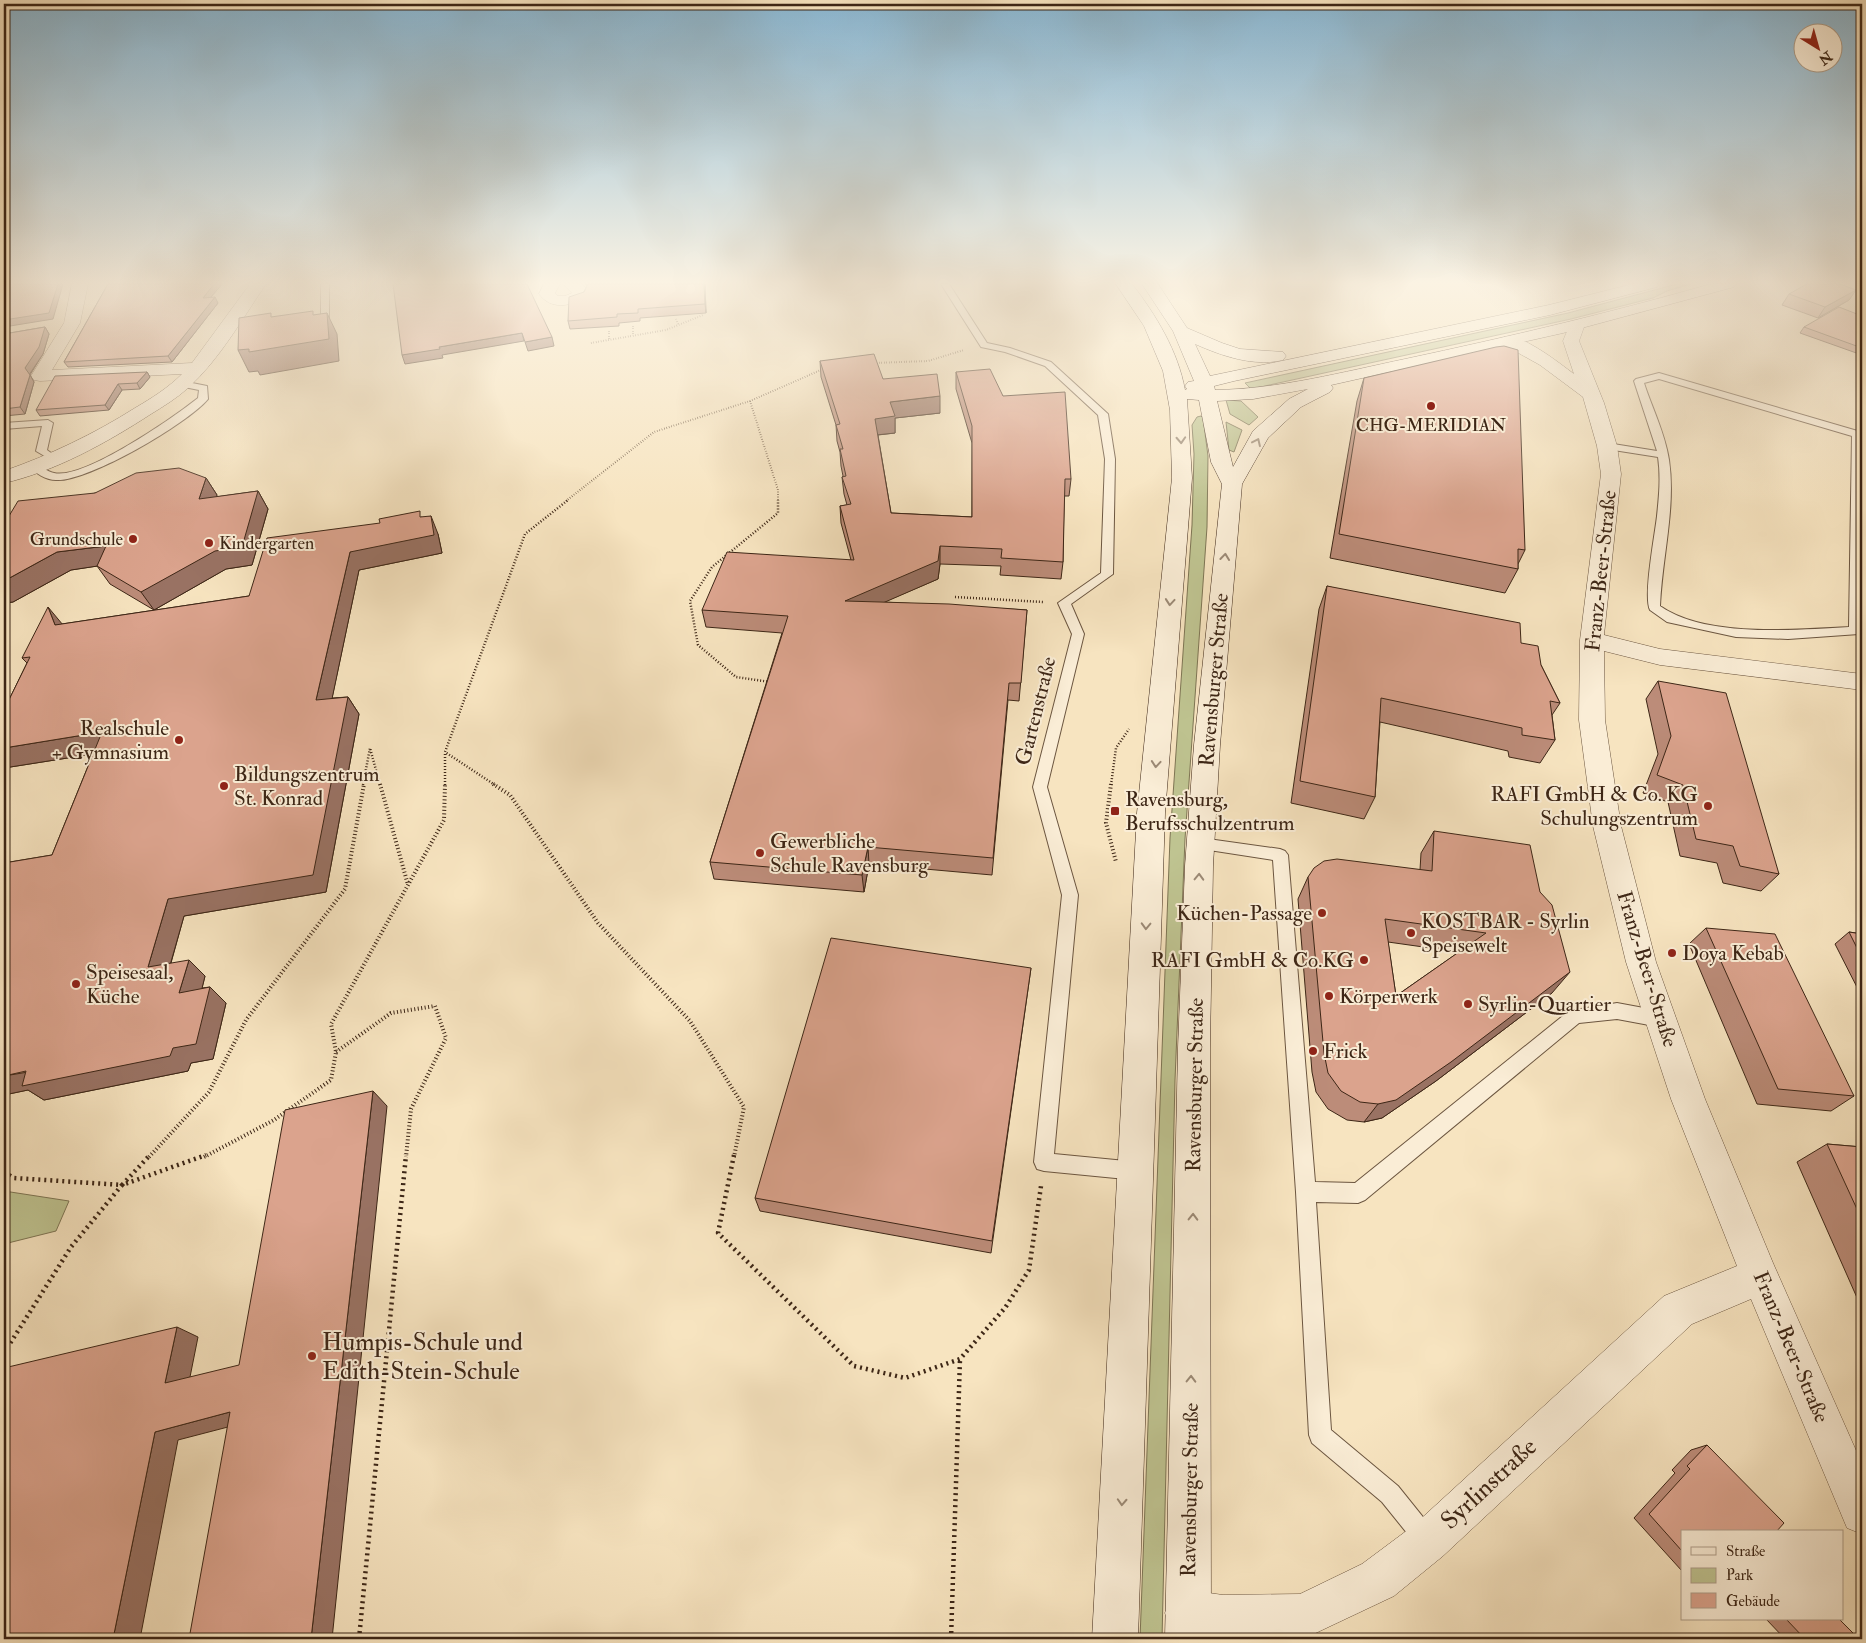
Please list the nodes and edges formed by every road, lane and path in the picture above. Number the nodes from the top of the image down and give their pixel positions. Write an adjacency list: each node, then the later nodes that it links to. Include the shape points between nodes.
1 (49, 361): 12 (main road, via 40,376)
2 (201, 361): 12 (main road)
3 (929, 361): 11 (path)
4 (1038, 361): 29 (lane, via 1048,364 1103,414 1110,459 1107,574)
5 (1167, 361): 17 (main road)
6 (1193, 361): 16 (main road)
7 (1318, 361): 16 (main road)
8 (1420, 361): 14 (main road)
9 (1545, 361): 18 (main road)
10 (1578, 361): 18 (main road, Franz-Beer-Straße)
11 (869, 363)
12 (196, 368): 15 (main road)
13 (824, 368): 19 (path)
14 (1346, 377): 16 (main road, via 1240,396); 27 (main road, one-way to 14, via 1260,435 1271,423 1295,403)
15 (182, 384): 24 (main road, via 133,418); 25 (lane, via 204,388 203,399 183,416 120,453 76,476 55,477)
16 (1205, 390): 17 (main road); 27 (main road, via 1221,462)
17 (1176, 392): 39 (main road, one-way to 39, via 1182,439 1182,478 1151,813)
18 (1590, 394): 22 (main road, Franz-Beer-Straße)
19 (750, 401): 31 (path, via 778,490 778,513 712,567 690,600 698,645 736,677); 33 (path, via 654,432 525,534)
20 (4, 426): 24 (lane, via 48,423 41,451)
21 (1860, 434): 23 (lane, via 1659,376 1639,381); 23 (lane, via 1855,632 1736,633 1671,619 1654,607 1656,559 1666,488)
22 (1607, 446): 23 (lane); 30 (main road, Franz-Beer-Straße, via 1611,474)
23 (1663, 455)
24 (53, 458): 25 (main road)
25 (34, 466): 26 (main road)
26 (4, 477)
27 (1232, 484): 34 (main road, Ravensburger Straße, one-way to 27, via 1207,745)
28 (955, 597): 29 (path)
29 (1064, 603): 38 (lane, Gartenstraße, via 1078,634 1040,786 1070,895)
30 (1592, 640): 32 (main road, via 1660,658); 36 (main road, Franz-Beer-Straße, via 1592,720 1607,826 1641,962)
31 (775, 682)
32 (1862, 682)
33 (445, 752): 35 (path, via 444,820); 45 (path, via 510,795 598,923 690,1021 744,1107 718,1233 854,1366 905,1378)
34 (1201, 844): 42 (lane, via 1280,855); 48 (main road, Ravensburger Straße, one-way to 34, via 1194,1048)
35 (408, 886): 37 (path, via 331,1024); 41 (path, via 370,748 345,889 246,1020 210,1092)
36 (1660, 1019): 42 (lane, via 1617,1011 1575,1016 1358,1193); 43 (main road, Franz-Beer-Straße, via 1688,1099)
37 (336, 1052): 41 (path, via 331,1080 274,1120 199,1159); 49 (path, via 392,1013 436,1006 446,1038 411,1109)
38 (1044, 1162): 39 (lane); 45 (path, via 1029,1270 1005,1308)
39 (1136, 1171): 51 (main road, one-way to 51)
40 (4, 1172): 41 (path, via 14,1178)
41 (122, 1185): 44 (path, via 72,1247)
42 (1306, 1192): 47 (lane, via 1320,1435 1390,1494)
43 (1760, 1276): 46 (main road, Franz-Beer-Straße); 47 (main road, Syrlinstraße, via 1678,1310)
44 (4, 1353)
45 (960, 1358): 50 (path)
46 (1862, 1513)
47 (1428, 1541): 48 (main road, Syrlinstraße, via 1378,1580 1302,1617 1223,1618)
48 (1188, 1626)
49 (359, 1639)
50 (951, 1639)
51 (1115, 1639)

